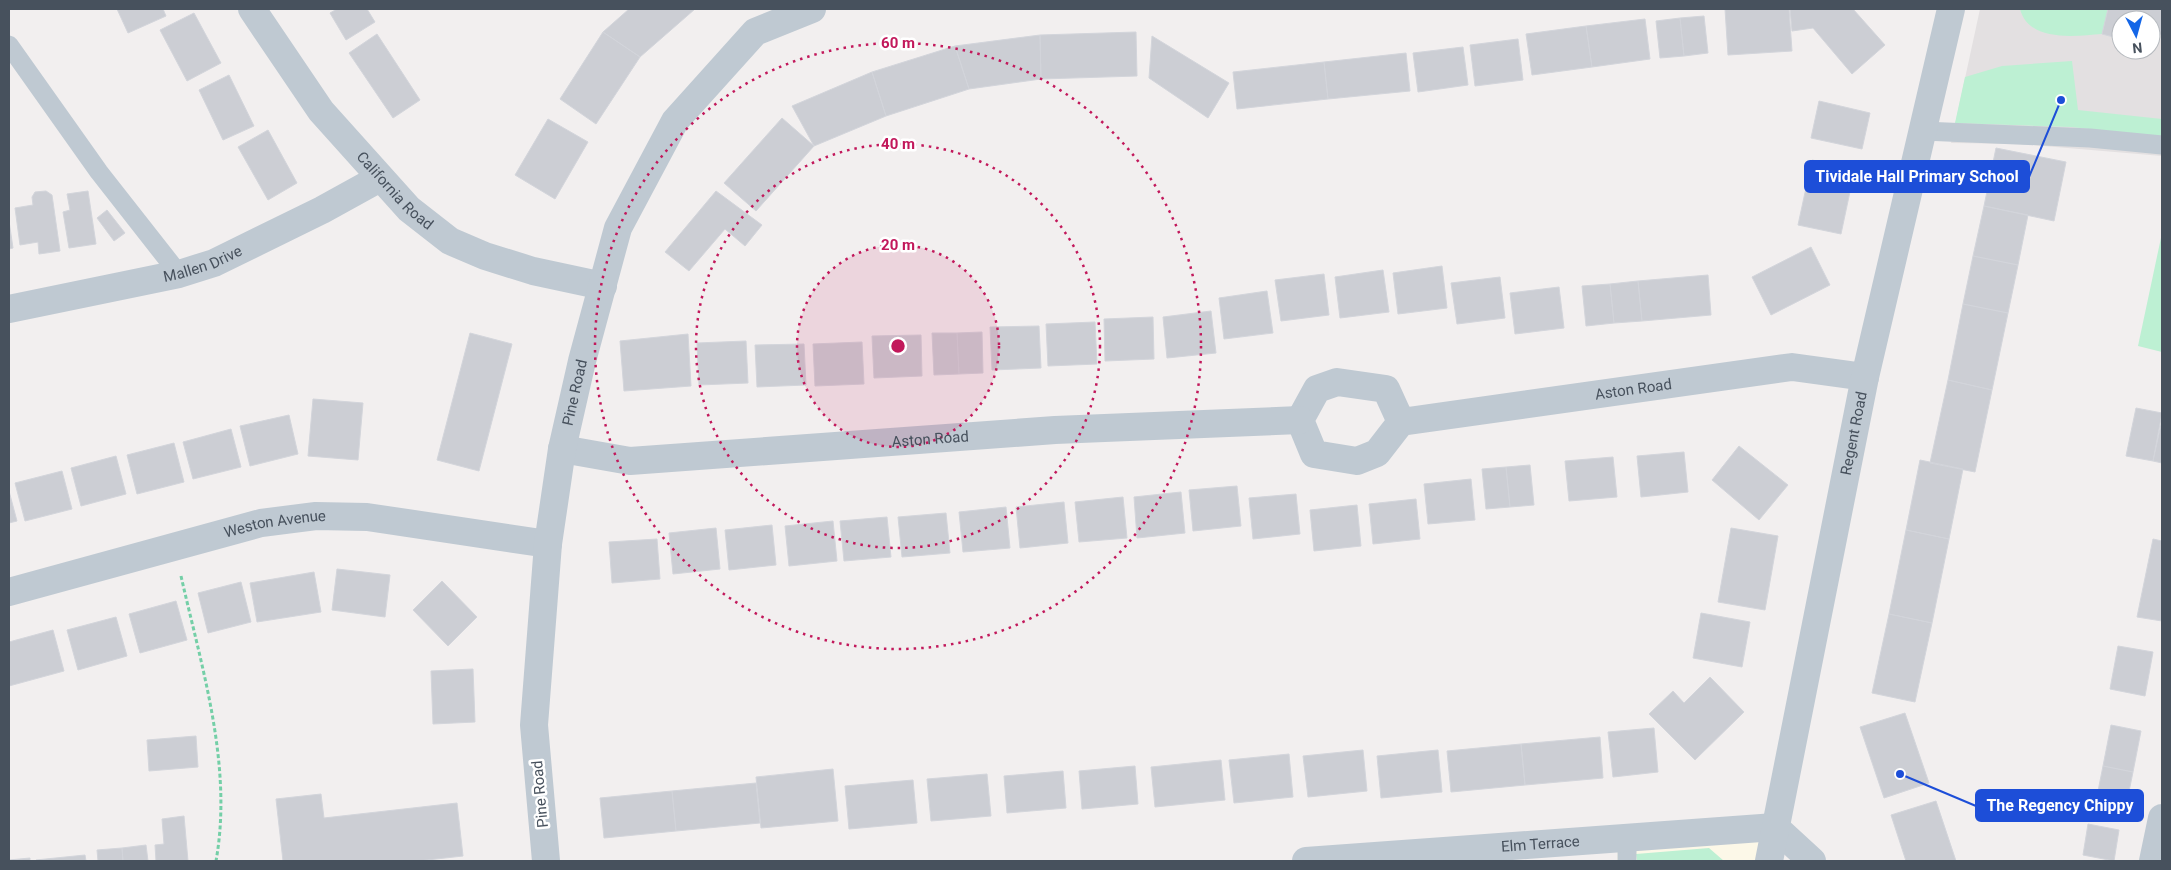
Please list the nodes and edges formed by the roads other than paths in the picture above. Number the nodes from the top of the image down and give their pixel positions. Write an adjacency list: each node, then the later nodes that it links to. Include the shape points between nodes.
1 (252, 9): 7 (street, California Road, via 321,111)
2 (812, 9): 9 (street, Pine Road, via 756,32 675,121 618,228)
3 (1951, 9): 5 (street, Regent Road)
4 (9, 46): 8 (lane, via 99,172)
5 (1922, 131): 6 (lane, via 2090,138); 11 (street, Regent Road)
6 (2162, 146)
7 (380, 178): 8 (street, Mallen Drive, via 214,263); 9 (street, California Road, via 409,209 450,241 533,271)
8 (179, 274): 10 (street, Mallen Drive)
9 (603, 286): 14 (street, Pine Road)
10 (9, 308)
11 (1865, 376): 13 (street, Aston Road, via 1792,367); 18 (street, Regent Road)
12 (1300, 420): 13 (street, via 1314,454 1357,462 1377,453); 13 (street, via 1317,389 1337,382 1386,388); 14 (street, Aston Road, via 1054,430 630,460)
13 (1401, 422)
14 (562, 449): 15 (street, Pine Road)
15 (548, 544): 16 (street, Weston Avenue, via 367,517 316,516 261,523); 20 (street, Pine Road, via 534,725)
16 (9, 592)
17 (2162, 818): 24 (street)
18 (1775, 827): 19 (street, Elm Terrace); 22 (street, Regent Road); 23 (street)
19 (1627, 849): 21 (street, Elm Terrace)
20 (546, 861)
21 (1306, 861)
22 (1769, 861)
23 (1812, 861)
24 (2153, 861)

